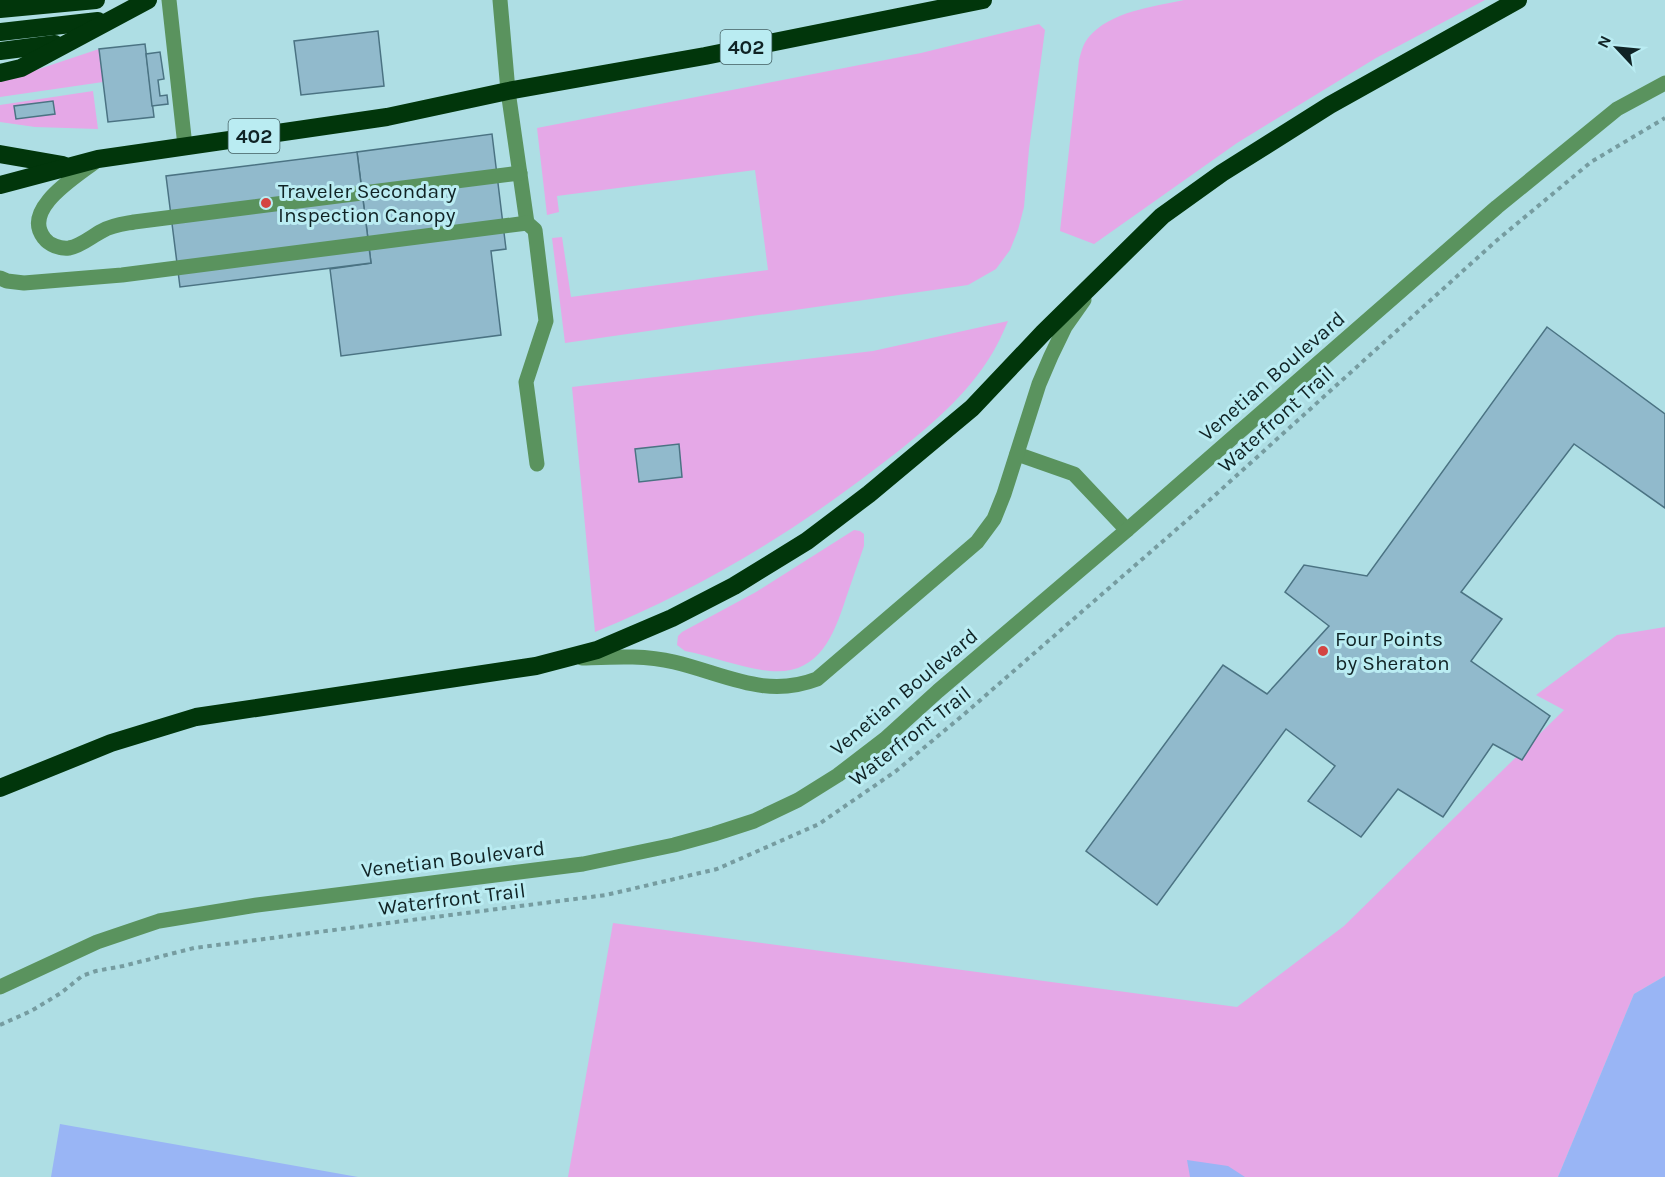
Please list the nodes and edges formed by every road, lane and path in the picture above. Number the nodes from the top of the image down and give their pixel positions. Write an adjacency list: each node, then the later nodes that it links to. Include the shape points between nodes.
1 (96, 0): 7 (highway)
2 (148, 0): 8 (highway)
3 (169, 0): 16 (street)
4 (500, 0): 14 (street)
5 (983, 0): 14 (highway, 402)
6 (1518, 0): 24 (highway, via 1330,105 1222,173 1162,216)
7 (0, 9)
8 (125, 12): 9 (highway, via 88,23); 10 (highway)
9 (0, 32)
10 (83, 35): 11 (highway, via 45,47); 12 (highway, via 21,68)
11 (0, 51)
12 (0, 73)
13 (1665, 83): 28 (street, Venetian Boulevard, via 1617,109 1497,207)
14 (508, 91): 16 (highway, 402, via 387,117); 21 (street)
15 (1665, 118): 32 (path, Waterfront Trail, via 1591,162 1496,241 962,716 896,771 819,824 717,869 606,895 194,948 96,971)
16 (184, 146): 18 (highway, 402)
17 (0, 154): 19 (highway)
18 (98, 159): 19 (highway, 402); 21 (street, via 54,194 41,211 41,235 52,245 75,246 103,230 134,222)
19 (62, 165): 20 (highway); 22 (highway, 402)
20 (0, 168)
21 (520, 173): 23 (street)
22 (0, 185)
23 (527, 223): 25 (street, via 123,275 24,283); 27 (street, via 535,230 546,321 526,382)
24 (1101, 277): 26 (street, via 1065,327 1051,356); 29 (highway, via 972,408 807,542 672,618 597,650)
25 (0, 278)
26 (1017, 454): 28 (street, via 1074,474); 29 (street, via 994,519 977,542 817,679 798,686 777,687 750,684 673,662 629,657)
27 (537, 464)
28 (1127, 530): 31 (street, Venetian Boulevard, via 885,739 808,794 753,821 674,845 583,864 180,917 97,942)
29 (567, 658): 30 (highway, via 536,666 196,717 111,743)
30 (0, 789)
31 (0, 987)
32 (0, 1025)

